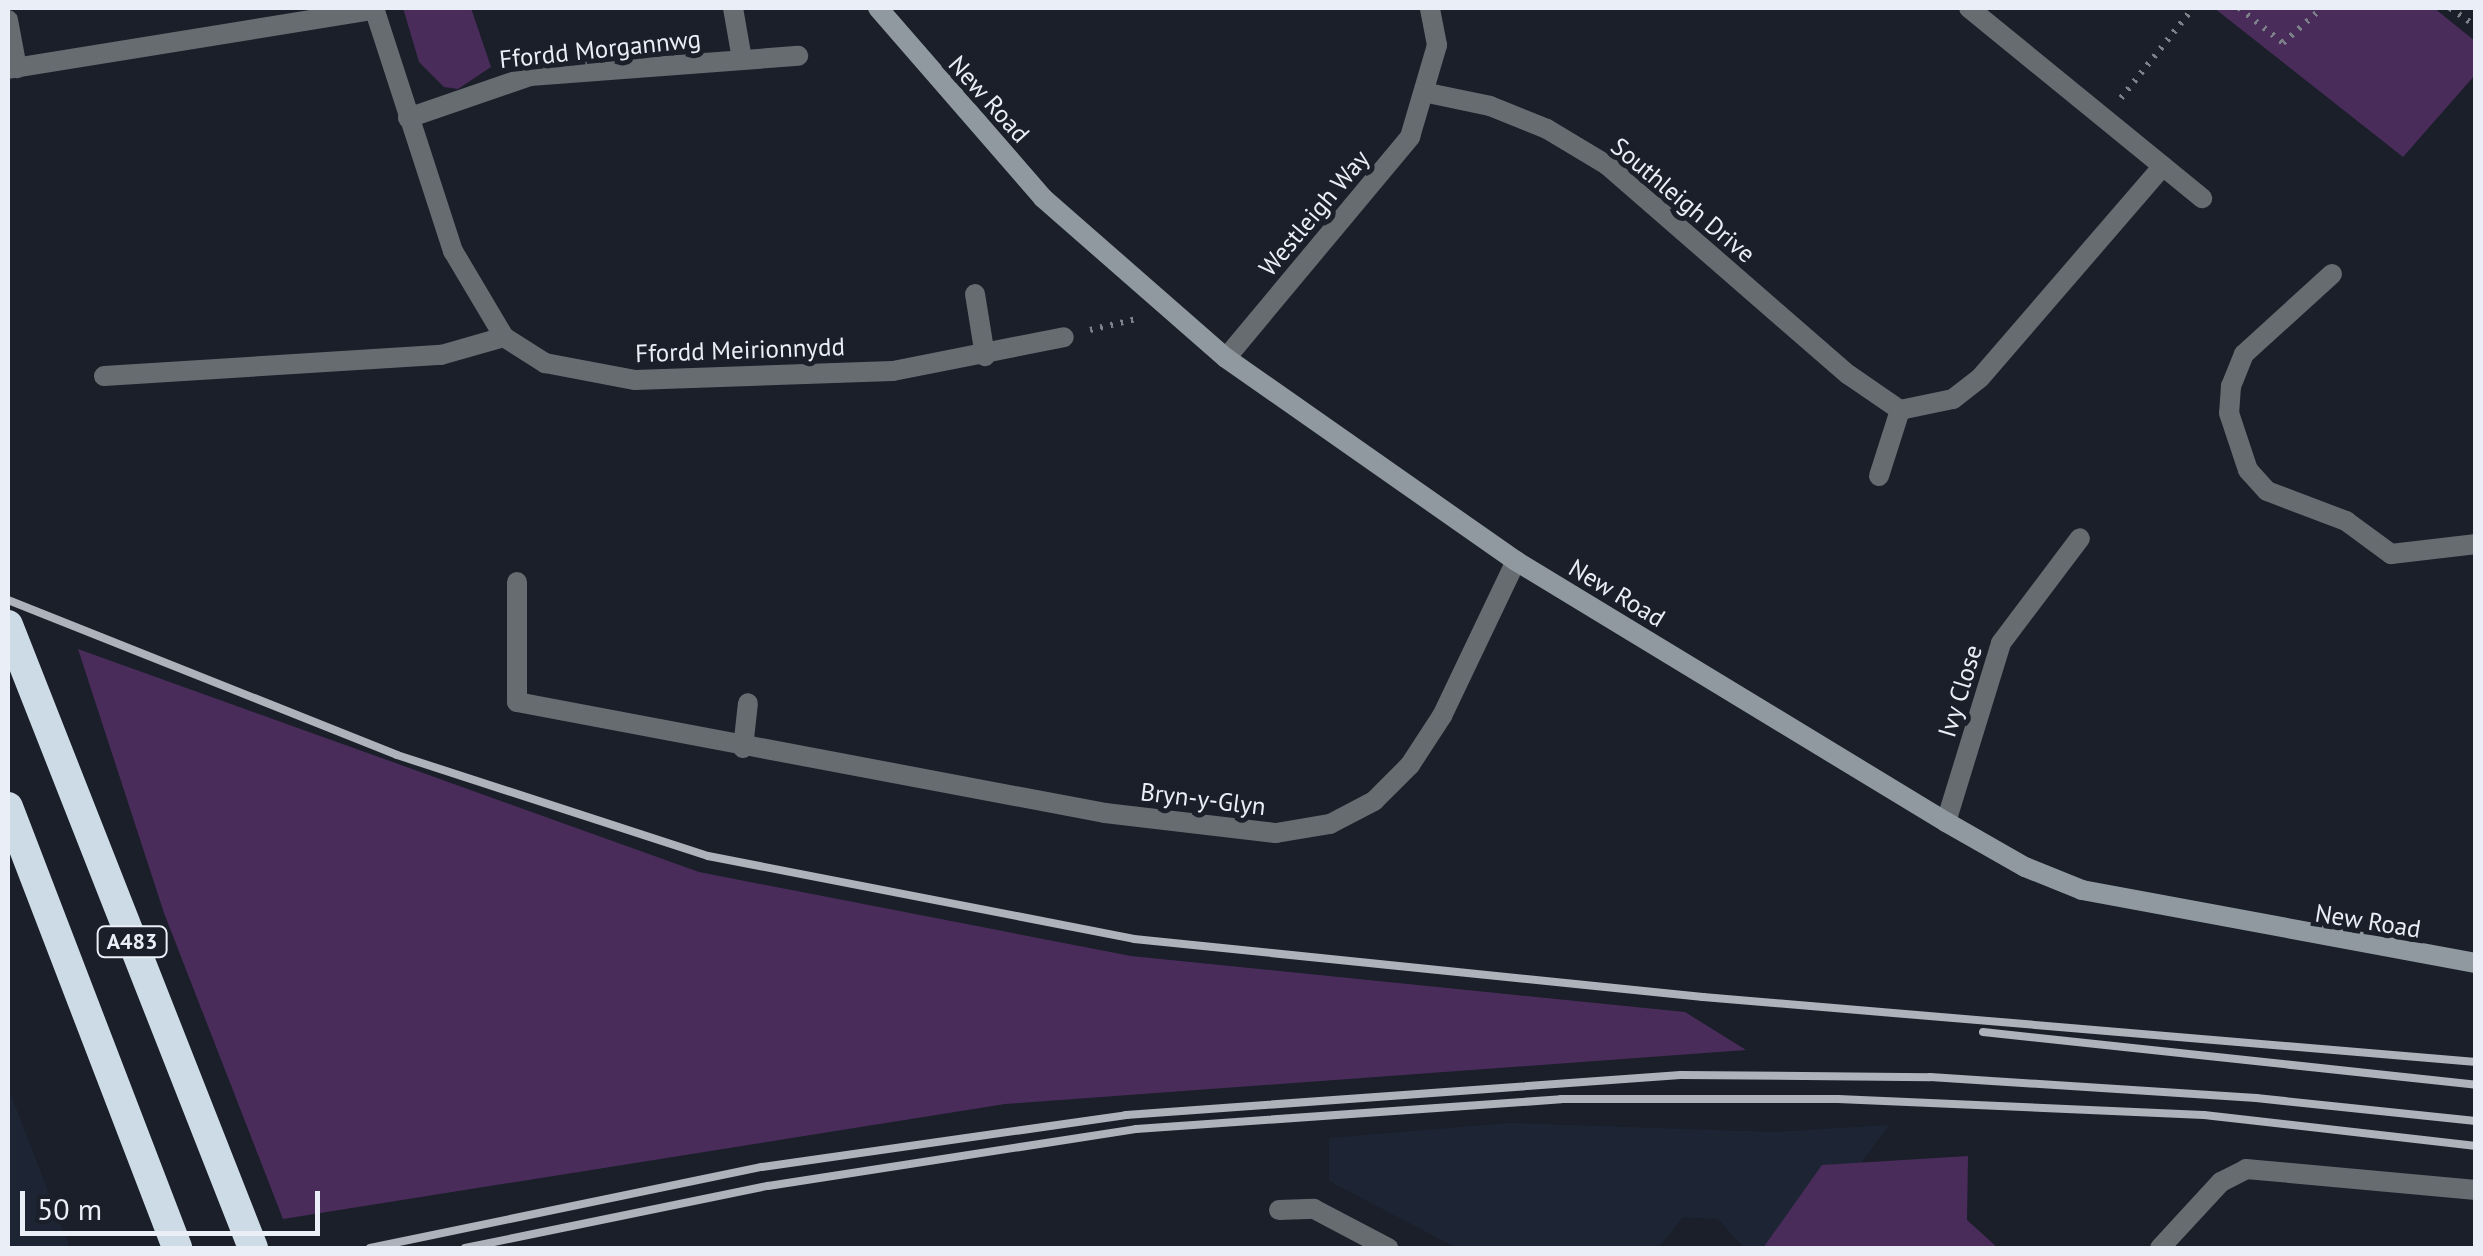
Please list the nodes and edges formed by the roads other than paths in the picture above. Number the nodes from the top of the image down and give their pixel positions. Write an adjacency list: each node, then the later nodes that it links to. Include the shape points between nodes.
1 (733, 8): 8 (street, Ffordd Morgannwg)
2 (878, 8): 19 (main road, New Road, via 1043,198)
3 (1430, 8): 10 (street, via 1437,45)
4 (1970, 8): 12 (street)
5 (374, 9): 9 (street); 11 (street, Ffordd Meirionnydd)
6 (8, 20): 9 (street)
7 (798, 56): 8 (street, Ffordd Morgannwg)
8 (742, 59): 11 (street, Ffordd Morgannwg, via 662,71 530,76)
9 (12, 68)
10 (1428, 93): 19 (street, Westleigh Way, via 1410,137); 21 (street, Southleigh Drive, via 1519,118 1608,164 1848,375)
11 (408, 118): 17 (street, Ffordd Meirionnydd, via 453,251)
12 (2163, 166): 13 (street); 21 (street, via 1980,378 1953,399)
13 (2202, 198)
14 (2332, 274): 24 (street, via 2244,354 2229,413 2248,470 2267,491 2346,521 2391,554)
15 (975, 294): 18 (street)
16 (1064, 336): 18 (street, Ffordd Meirionnydd)
17 (504, 337): 18 (street, Ffordd Meirionnydd, via 545,364 635,380 892,371); 20 (street, via 441,355)
18 (985, 356)
19 (1226, 358): 25 (main road, New Road)
20 (104, 376)
21 (1900, 410): 22 (street)
22 (1879, 476)
23 (2080, 538): 31 (street, Ivy Close, via 2000,643)
24 (2476, 544)
25 (1516, 561): 29 (street, Bryn-y-Glyn, via 1442,716 1410,764 1374,802 1330,824 1276,833 1224,830); 31 (main road, New Road)
26 (517, 582): 29 (street, Bryn-y-Glyn, via 517,702)
27 (12, 637): 35 (highway, A483)
28 (748, 703): 29 (street)
29 (743, 748)
30 (8, 807): 36 (highway, A483)
31 (1946, 822): 32 (main road, New Road, via 2025,868 2082,890)
32 (2476, 963)
33 (2476, 1190): 38 (street, via 2246,1169 2221,1182)
34 (1279, 1210): 37 (street, via 1314,1209)
35 (250, 1242)
36 (177, 1248)
37 (1388, 1248)
38 (2160, 1248)

